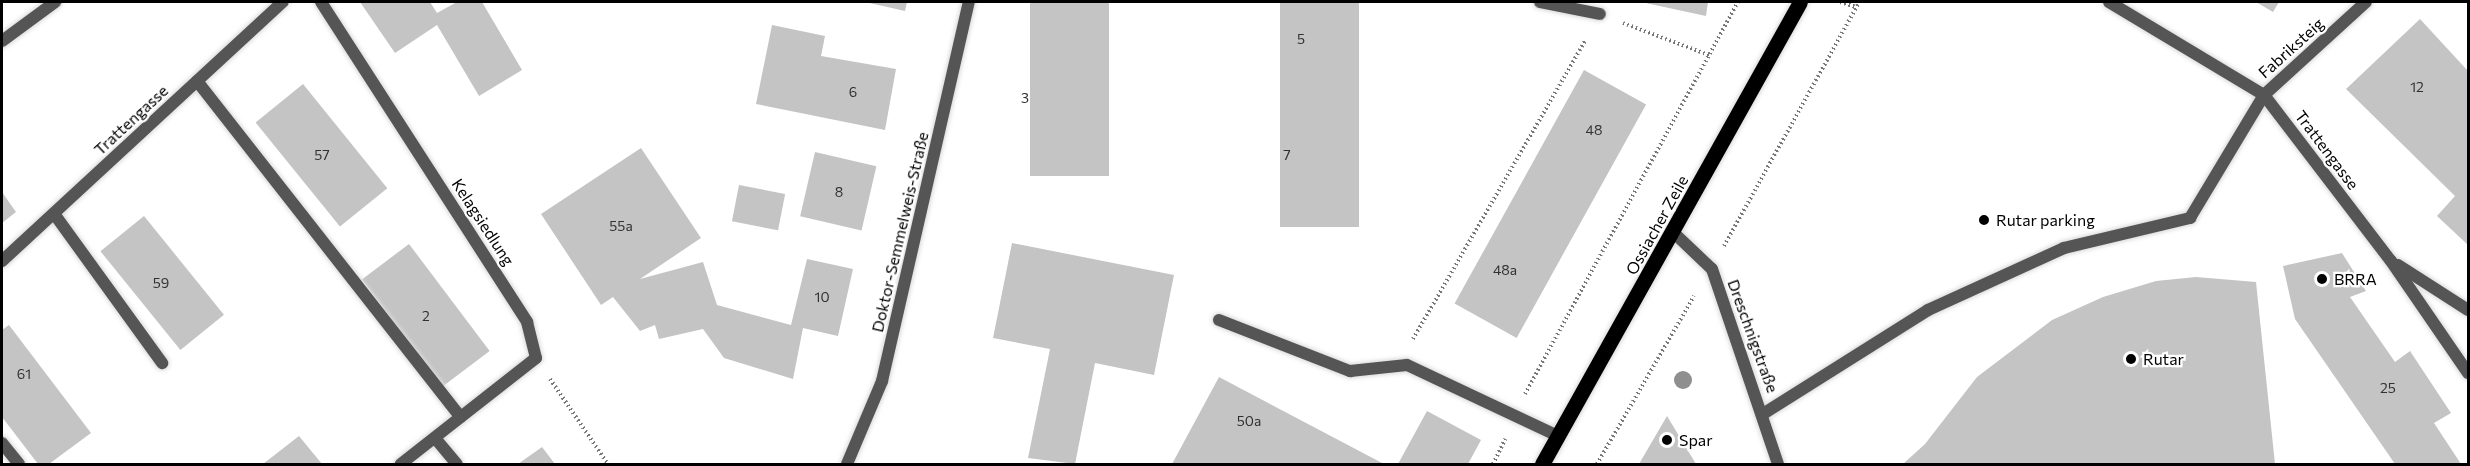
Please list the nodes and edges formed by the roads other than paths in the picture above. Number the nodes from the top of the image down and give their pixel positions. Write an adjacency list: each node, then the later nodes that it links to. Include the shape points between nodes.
1 (55, 2): 10 (street)
2 (283, 2): 11 (street, Trattengasse)
3 (321, 2): 22 (street, Kelagsiedlung, via 527,322 536,358)
4 (969, 2): 29 (street, Doktor-Semmelweis-Straße, via 882,381)
5 (1540, 2): 9 (street)
6 (1800, 2): 14 (main road, Ossiacher Zeile)
7 (2109, 2): 12 (street, Trattengasse)
8 (2366, 2): 12 (street, Fabriksteig)
9 (1600, 14)
10 (2, 41)
11 (197, 81): 13 (street, Trattengasse); 22 (street)
12 (2264, 95): 16 (street, Trattengasse); 21 (street, Fabriksteig, via 2190,218 2064,248 1928,310)
13 (54, 215): 15 (street, Trattengasse); 19 (street)
14 (1674, 232): 21 (street, Dreschnigstraße, via 1712,269); 23 (main road, Ossiacher Zeile)
15 (2, 261)
16 (2391, 261): 17 (street); 20 (street, Trattengasse)
17 (2469, 310)
18 (1220, 320): 23 (street, via 1350,371 1407,365 1517,412)
19 (162, 363)
20 (2469, 373)
21 (1763, 414): 31 (street, Dreschnigstraße)
22 (460, 417): 24 (street)
23 (1558, 436): 30 (main road, Ossiacher Zeile)
24 (435, 438): 27 (street); 28 (street)
25 (2, 443): 26 (street)
26 (19, 465)
27 (401, 465)
28 (457, 465)
29 (847, 465)
30 (1542, 465)
31 (1778, 465)

